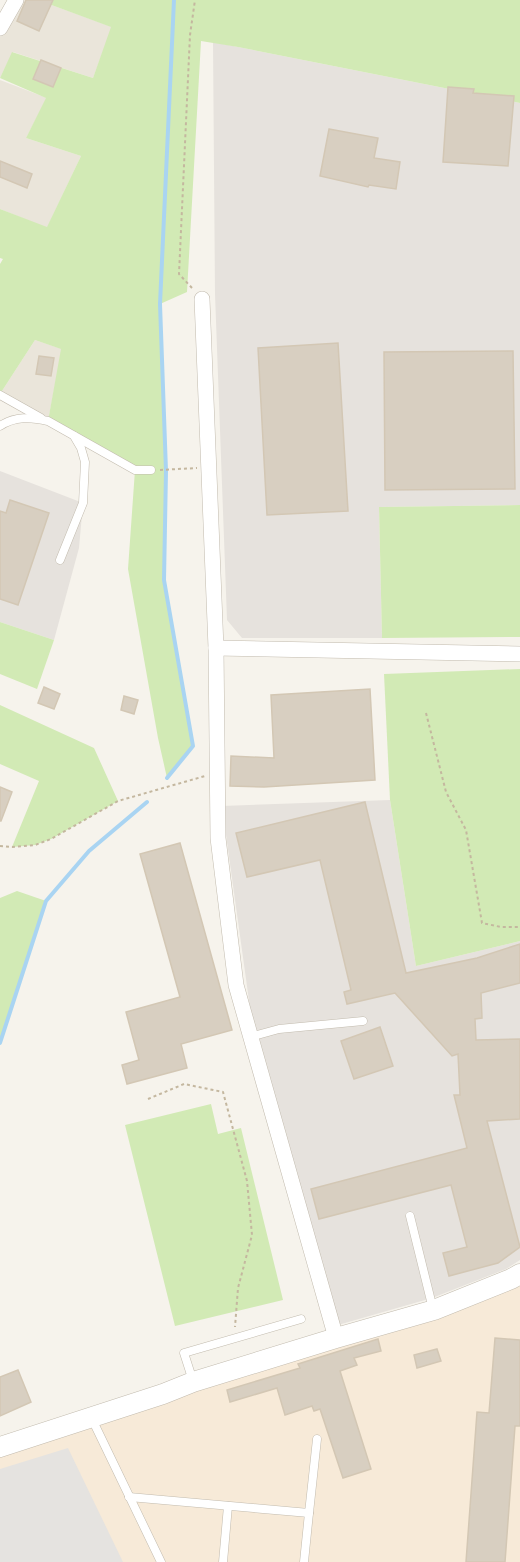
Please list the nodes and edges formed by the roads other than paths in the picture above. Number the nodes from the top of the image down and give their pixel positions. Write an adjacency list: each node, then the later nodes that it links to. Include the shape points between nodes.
1 (16, 0): 2 (street)
2 (0, 28)
3 (202, 299): 10 (street)
4 (0, 395): 5 (lane)
5 (48, 421): 6 (lane, via 20,418); 7 (lane)
6 (0, 426)
7 (73, 435): 8 (lane, via 135,470); 9 (lane, via 85,462 83,503)
8 (152, 470)
9 (60, 560)
10 (216, 648): 11 (street); 13 (street, via 219,838 236,985)
11 (520, 654)
12 (363, 1021): 13 (lane, via 279,1029)
13 (250, 1037): 18 (street)
14 (410, 1216): 16 (lane)
15 (520, 1274): 16 (street)
16 (434, 1310): 18 (street)
17 (301, 1319): 19 (lane, via 184,1353)
18 (336, 1338): 19 (street)
19 (193, 1382): 20 (street)
20 (91, 1418): 22 (street); 23 (lane)
21 (317, 1439): 25 (lane)
22 (0, 1447)
23 (129, 1497): 24 (lane); 26 (lane)
24 (228, 1506): 25 (lane); 27 (lane)
25 (309, 1513): 28 (lane)
26 (161, 1562)
27 (223, 1562)
28 (304, 1562)

